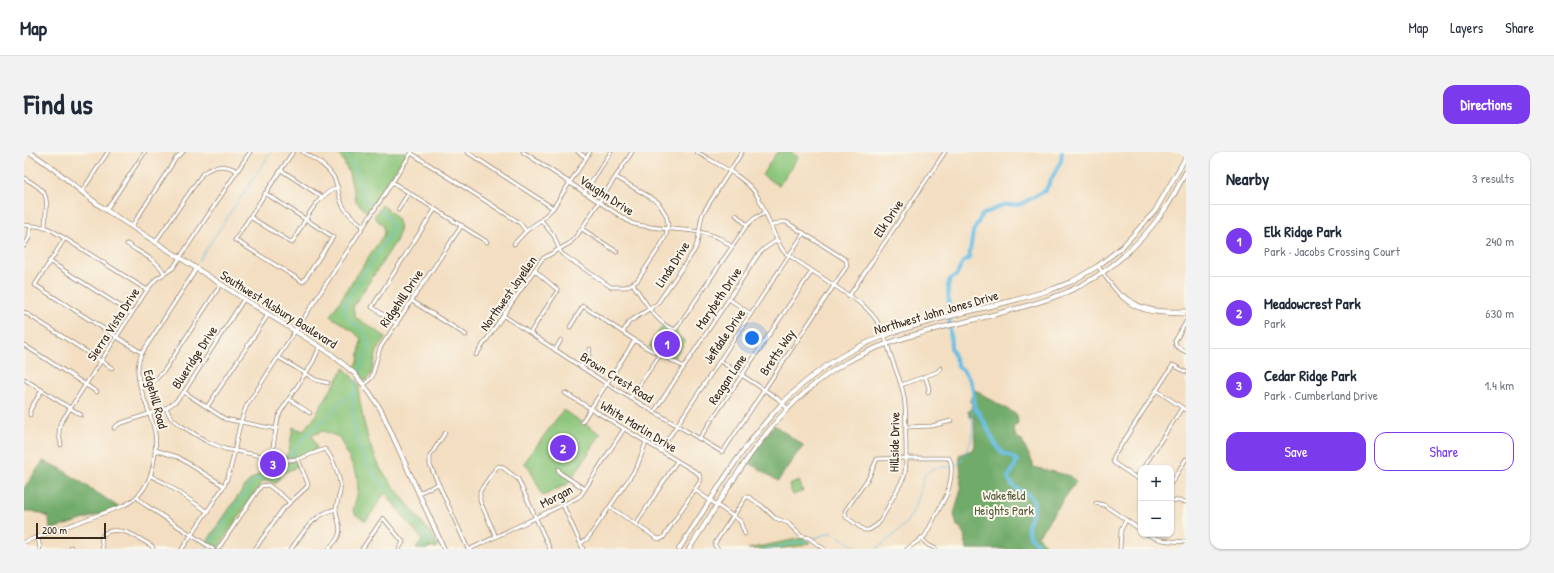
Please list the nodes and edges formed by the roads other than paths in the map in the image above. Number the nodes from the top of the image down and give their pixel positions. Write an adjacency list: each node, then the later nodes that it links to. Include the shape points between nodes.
1 (29, 152): 31 (main road, Southwest Alsbury Boulevard, via 52,166)
2 (108, 152): 31 (street)
3 (145, 152): 41 (street)
4 (183, 152): 52 (street, via 176,158)
5 (250, 152): 23 (street, Sierra Vista Drive)
6 (293, 152): 22 (street)
7 (304, 152): 30 (street, via 326,168)
8 (412, 152): 28 (street); 58 (street, via 520,223)
9 (467, 152): 38 (street)
10 (523, 152): 29 (street, Vaughn Drive)
11 (578, 152): 20 (street)
12 (590, 152): 20 (street)
13 (611, 152): 34 (street)
14 (632, 152): 26 (street, Northwest Jayellen)
15 (697, 152): 19 (street, Hillside Drive)
16 (706, 152): 19 (street)
17 (742, 152): 24 (street, Linda Drive)
18 (945, 152): 84 (street, Elk Drive)
19 (704, 156): 24 (street, Hillside Drive)
20 (586, 157): 29 (street)
21 (1186, 157): 37 (main road, Northwest John Jones Drive)
22 (281, 170): 33 (street); 35 (street)
23 (237, 171): 63 (street, via 222,165 203,173); 72 (street, Sierra Vista Drive)
24 (729, 172): 43 (street, Hillside Drive, via 750,186); 59 (street, Linda Drive, via 705,209 700,220)
25 (1186, 172): 39 (main road, Northwest John Jones Drive)
26 (616, 177): 36 (street, Northwest Jayellen); 57 (street, via 658,202 666,215)
27 (24, 179): 55 (street, via 45,193)
28 (392, 182): 32 (street); 53 (street)
29 (570, 183): 34 (street, Vaughn Drive); 38 (street)
30 (338, 187): 35 (street); 53 (street, via 345,209)
31 (82, 192): 41 (main road, Southwest Alsbury Boulevard)
32 (409, 192): 40 (street); 42 (street)
33 (265, 193): 45 (street); 46 (street)
34 (584, 193): 36 (street, Vaughn Drive)
35 (322, 197): 46 (street)
36 (599, 203): 56 (street, Northwest Jayellen); 57 (street, Vaughn Drive, via 631,223)
37 (1160, 203): 39 (main road); 74 (main road, Northwest John Jones Drive, via 1133,236)
38 (553, 208): 47 (street)
39 (1166, 208): 78 (main road, Northwest John Jones Drive, via 1140,241)
40 (436, 209): 49 (street); 98 (street, via 372,307)
41 (106, 210): 52 (main road, Southwest Alsbury Boulevard)
42 (398, 210)
43 (765, 213): 50 (street); 54 (street, Hillside Drive)
44 (736, 215): 50 (street)
45 (250, 217): 46 (street, via 292,243); 46 (street, via 235,240 303,282 333,237)
46 (306, 220)
47 (542, 220): 58 (street); 69 (street, via 554,236)
48 (24, 225): 51 (street)
49 (462, 225): 64 (street); 87 (street, Ridgehill Drive)
50 (747, 225): 68 (street)
51 (31, 226): 55 (street); 67 (street, via 29,238)
52 (132, 226): 63 (main road, Southwest Alsbury Boulevard)
53 (363, 226): 100 (street)
54 (771, 226): 60 (street, via 784,222); 62 (street, Hillside Drive)
55 (45, 227): 61 (street)
56 (582, 229): 69 (street, Northwest Jayellen, via 570,243); 70 (street)
57 (667, 230): 59 (street, Vaughn Drive); 81 (street, via 661,245)
58 (526, 231): 66 (street)
59 (699, 232): 68 (street, Vaughn Drive, via 720,238); 89 (street, Linda Drive, via 698,244 694,251 662,298)
60 (804, 233): 71 (street, Jeffdale Drive); 82 (street, Bretts Way, via 846,260 847,266)
61 (65, 238): 73 (street); 83 (street)
62 (777, 240): 71 (street, Hillside Drive, via 784,252); 86 (street, Marybeth Drive, via 758,256)
63 (156, 241): 72 (main road, Southwest Alsbury Boulevard)
64 (487, 242)
65 (127, 244): 79 (street, via 156,263)
66 (514, 244)
67 (24, 246)
68 (732, 247): 89 (street, via 675,330 660,321)
69 (559, 249): 76 (street, Northwest Jayellen, via 542,259); 81 (street, via 569,259 611,287 626,288)
70 (617, 252)
71 (790, 256): 77 (street, Hillside Drive); 94 (street, Jeffdale Drive)
72 (180, 257): 75 (main road, Southwest Alsbury Boulevard); 79 (street, Sierra Vista Drive, via 173,268)
73 (49, 261): 93 (street); 105 (street, via 35,285)
74 (1098, 266): 78 (street); 88 (main road, Northwest John Jones Drive, via 1071,282)
75 (197, 268): 80 (main road, Southwest Alsbury Boulevard); 114 (street, Edgehill Road)
76 (534, 270): 96 (street, Northwest Jayellen); 102 (street, via 558,290)
77 (812, 271): 82 (street, Hillside Drive); 126 (street, Reagan Lane)
78 (1103, 272): 90 (main road, Northwest John Jones Drive, via 1073,290); 92 (street, via 1121,298 1133,305 1162,313)
79 (164, 273): 83 (street, Sierra Vista Drive)
80 (221, 284): 85 (main road, Southwest Alsbury Boulevard); 134 (street, via 164,371 154,381)
81 (633, 284): 89 (street)
82 (834, 286): 84 (street, Hillside Drive); 136 (street, Bretts Way)
83 (147, 290): 93 (street, Sierra Vista Drive)
84 (849, 296): 104 (street, Hillside Drive, via 871,313)
85 (244, 299): 95 (main road, Southwest Alsbury Boulevard); 139 (street, Blueridge Drive)
86 (729, 299): 94 (street); 121 (street, Marybeth Drive)
87 (412, 302): 98 (street, Ridgehill Drive); 103 (street)
88 (1012, 302): 90 (main road); 104 (main road, Northwest John Jones Drive)
89 (651, 309): 101 (street, Linda Drive, via 629,322)
90 (1013, 309): 108 (main road, Northwest John Jones Drive)
91 (24, 312): 118 (street)
92 (1186, 312)
93 (131, 313): 105 (street, Sierra Vista Drive)
94 (751, 314): 119 (street, Jeffdale Drive)
95 (268, 315): 100 (main road, Southwest Alsbury Boulevard); 145 (street)
96 (504, 316): 102 (street, Brown Crest Road); 115 (street, Northwest Jayellen)
97 (1186, 322): 113 (street, via 1175,341 1176,346)
98 (397, 324): 132 (street, Ridgehill Drive, via 380,348 372,377)
99 (570, 327): 101 (street, via 583,306)
100 (295, 331): 110 (main road, Southwest Alsbury Boulevard); 117 (street)
101 (623, 332): 107 (street)
102 (530, 333): 112 (street, Brown Crest Road)
103 (466, 335)
104 (884, 336): 108 (street, Hillside Drive); 144 (main road, Northwest John Jones Drive, via 853,350 823,368)
105 (117, 337): 114 (street); 118 (street, Sierra Vista Drive)
106 (561, 340): 112 (street)
107 (635, 340): 116 (street); 130 (street)
108 (887, 343): 133 (street, Hillside Drive); 149 (main road, Northwest John Jones Drive, via 826,375)
109 (24, 345): 131 (street)
110 (320, 346): 125 (street); 132 (main road, Southwest Alsbury Boulevard, via 342,362)
111 (590, 349): 120 (street)
112 (555, 350): 120 (street, Brown Crest Road)
113 (1186, 352)
114 (142, 353): 134 (street, Edgehill Road, via 137,367)
115 (476, 355)
116 (660, 355): 121 (street); 142 (street)
117 (278, 357): 125 (street); 158 (street, via 252,397)
118 (101, 361): 122 (street); 131 (street, Sierra Vista Drive)
119 (720, 361): 126 (street); 160 (street, Jeffdale Drive)
120 (581, 367): 130 (street, Brown Crest Road)
121 (684, 367): 152 (street, Marybeth Drive)
122 (112, 368)
123 (941, 368): 127 (street)
124 (1186, 372): 137 (street, via 1173,365)
125 (305, 374): 129 (street); 143 (street)
126 (742, 375): 136 (street); 166 (street, Reagan Lane)
127 (925, 376): 133 (street); 141 (street)
128 (24, 379): 135 (street)
129 (328, 383)
130 (607, 384): 142 (street, Brown Crest Road); 148 (street)
131 (86, 385): 138 (street); 146 (street, Sierra Vista Drive)
132 (364, 385): 187 (main road, Southwest Alsbury Boulevard, via 381,410)
133 (901, 385): 161 (street, Hillside Drive, via 905,398)
134 (141, 386): 154 (street, Edgehill Road)
135 (42, 390): 146 (street); 155 (street, via 30,410)
136 (764, 390): 144 (street); 172 (street, Bretts Way)
137 (1156, 390): 150 (street); 181 (street, via 1113,460)
138 (97, 392)
139 (184, 392): 145 (street); 147 (street, Blueridge Drive)
140 (565, 393): 148 (street, White Marlin Drive)
141 (928, 393)
142 (630, 398): 152 (street, Brown Crest Road)
143 (289, 400): 153 (street); 163 (street, via 281,411)
144 (782, 403): 149 (street); 190 (main road, Northwest John Jones Drive, via 754,435)
145 (207, 407): 158 (street, via 226,419)
146 (70, 408): 156 (street); 168 (street, Sierra Vista Drive, via 60,426)
147 (166, 408): 154 (street, Blueridge Drive); 171 (street, via 171,418 206,441)
148 (590, 408): 159 (street); 164 (street, White Marlin Drive)
149 (787, 408): 195 (main road, Northwest John Jones Drive, via 765,434)
150 (1182, 408): 151 (street); 178 (street)
151 (1186, 410)
152 (654, 412): 160 (street, Brown Crest Road)
153 (310, 413)
154 (150, 414): 162 (street, Blueridge Drive); 169 (street, Edgehill Road, via 155,432)
155 (30, 415)
156 (81, 416)
157 (950, 421): 161 (street, via 932,426)
158 (240, 422): 163 (street); 171 (street)
159 (582, 422)
160 (676, 426): 166 (street, Brown Crest Road); 170 (street, Jeffdale Drive)
161 (907, 427): 174 (street, Hillside Drive)
162 (114, 428)
163 (276, 429): 173 (street)
164 (624, 429): 167 (street, White Marlin Drive); 185 (street, Morgan)
165 (445, 433): 183 (street, via 430,456 430,464)
166 (699, 439): 172 (street, Brown Crest Road)
167 (646, 442): 170 (street, White Marlin Drive); 196 (street, via 637,466)
168 (61, 445)
169 (155, 450): 180 (street, Edgehill Road); 184 (street, via 175,455)
170 (660, 450): 177 (street, White Marlin Drive)
171 (236, 451): 173 (street); 184 (street, via 231,472)
172 (722, 452)
173 (271, 458): 175 (street)
174 (906, 458): 174 (street, Hillside Drive, via 904,477 877,525 867,531 846,517 845,511 869,477 875,460); 209 (street, via 949,458 951,462 947,494 928,531)
175 (298, 459): 191 (street, via 308,484); 197 (street, via 325,449 328,452 339,476 340,491)
176 (1186, 459): 182 (street)
177 (677, 461): 186 (street, White Marlin Drive, via 701,477); 202 (street)
178 (1145, 465)
179 (558, 469): 185 (street, via 560,473)
180 (151, 476): 188 (street, Edgehill Road, via 145,489); 198 (street)
181 (1137, 477)
182 (1174, 478)
183 (438, 484): 187 (street); 226 (street)
184 (224, 486): 198 (street)
185 (585, 489): 194 (street, Morgan, via 577,498)
186 (694, 490): 190 (street); 202 (street, via 664,538 661,539)
187 (419, 493): 225 (main road, Southwest Alsbury Boulevard)
188 (137, 497): 205 (street); 206 (street, Edgehill Road, via 123,506)
189 (1174, 500): 192 (street)
190 (711, 501): 195 (street); 229 (main road, Northwest John Jones Drive)
191 (289, 502): 219 (street, via 268,485 261,486); 220 (street)
192 (1186, 502)
193 (1096, 503): 201 (street, via 1104,505)
194 (563, 506): 200 (street, Morgan); 212 (street)
195 (717, 506): 199 (street); 230 (main road, Northwest John Jones Drive)
196 (610, 507): 202 (street); 212 (street, via 592,534)
197 (336, 509): 221 (street, via 314,519); 222 (street, via 340,533)
198 (208, 512): 205 (street)
199 (733, 515): 204 (street, via 740,521); 231 (street, via 715,543); 232 (street, via 746,497 749,497 775,518 788,523 801,536 809,538)
200 (536, 519): 207 (street, Morgan); 207 (street, via 518,479 499,466 480,490 479,495); 214 (street)
201 (1126, 520): 203 (street); 235 (street, via 1121,530)
202 (636, 524)
203 (1138, 528)
204 (745, 534)
205 (191, 535): 213 (street); 218 (street)
206 (38, 537): 210 (street, Edgehill Road); 215 (street)
207 (496, 537): 226 (street, Morgan)
208 (1152, 537): 211 (street, via 1161,541)
209 (921, 538): 233 (street); 234 (street)
210 (24, 542)
211 (1186, 542)
212 (581, 543): 228 (street)
213 (212, 548)
214 (549, 548): 227 (street)
215 (40, 549)
216 (103, 549): 217 (street, via 101,539 104,533 116,530 134,535)
217 (153, 549)
218 (182, 549)
219 (218, 549)
220 (255, 549)
221 (291, 549)
222 (328, 549)
223 (362, 549): 224 (street, via 383,518 403,542)
224 (399, 549)
225 (444, 549)
226 (469, 549)
227 (544, 549)
228 (583, 549)
229 (679, 549)
230 (689, 549)
231 (718, 549)
232 (824, 549)
233 (907, 549)
234 (936, 549)
235 (1120, 549)

